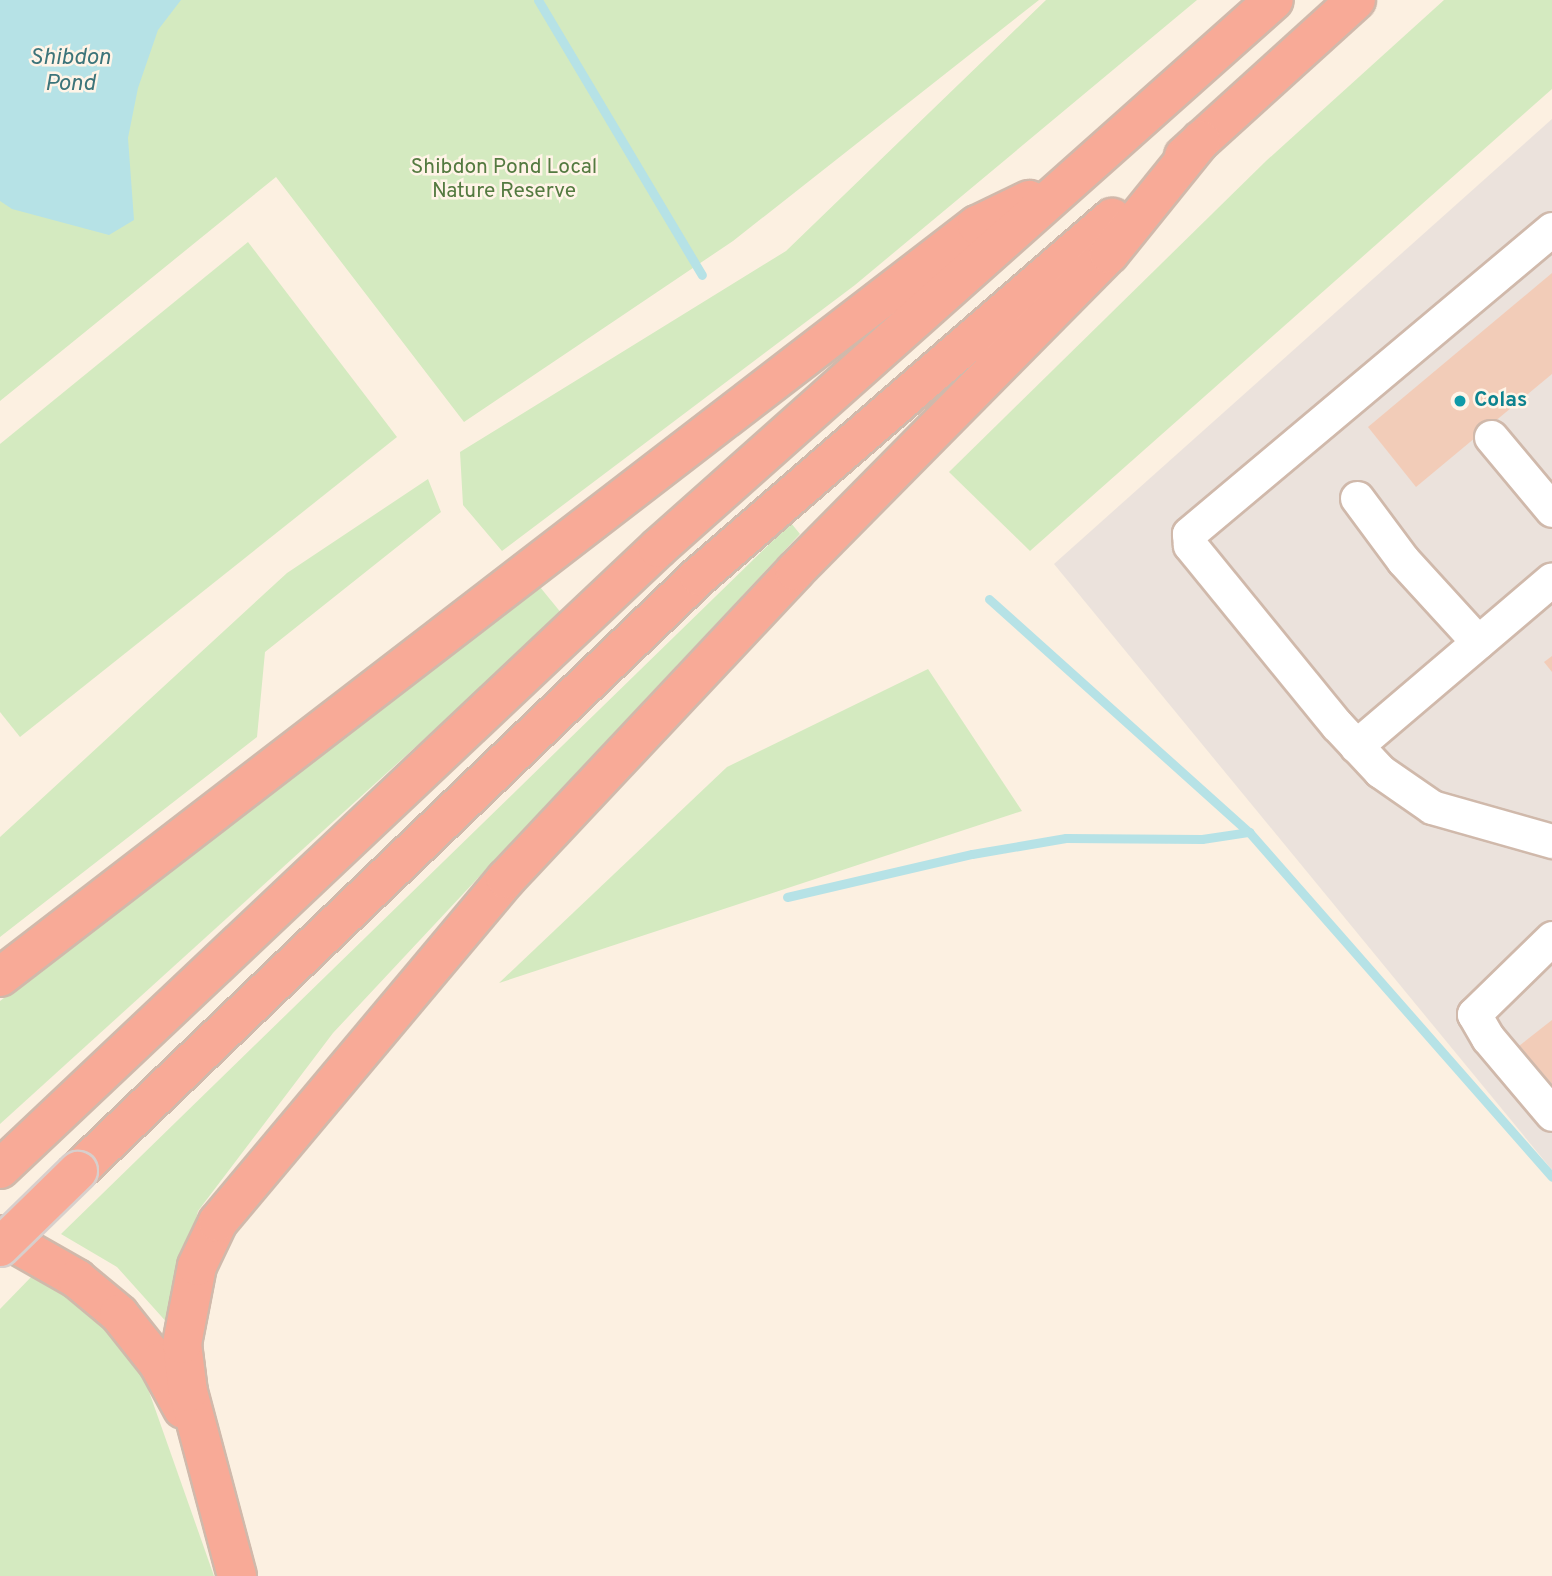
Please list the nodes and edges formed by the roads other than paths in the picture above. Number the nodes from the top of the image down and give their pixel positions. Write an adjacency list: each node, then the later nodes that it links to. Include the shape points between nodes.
1 (1274, 0): 4 (highway)
2 (1356, 0): 3 (highway)
3 (1201, 140): 16 (highway, via 1109,254 795,571 506,879); 19 (highway, bridge, via 699,576)
4 (1071, 179): 14 (highway, via 977,225); 17 (highway, via 658,548)
5 (1552, 229): 11 (lane, via 1189,534 1190,545)
6 (1491, 437): 8 (lane)
7 (1357, 498): 10 (lane, via 1403,560)
8 (1552, 510)
9 (1552, 579): 10 (lane)
10 (1478, 642): 11 (lane)
11 (1356, 746): 12 (lane, via 1380,771 1432,807)
12 (1552, 841)
13 (1552, 938): 15 (lane, via 1474,1014 1488,1038)
14 (0, 977)
15 (1552, 1114)
16 (299, 1121): 20 (highway, via 218,1222 188,1295 182,1344 188,1392); 22 (highway, via 225,1258 210,1302 208,1361)
17 (0, 1169)
18 (0, 1235): 20 (highway, via 77,1279 119,1314 158,1363)
19 (0, 1247)
20 (205, 1455): 21 (highway)
21 (237, 1576)
22 (264, 1576)

